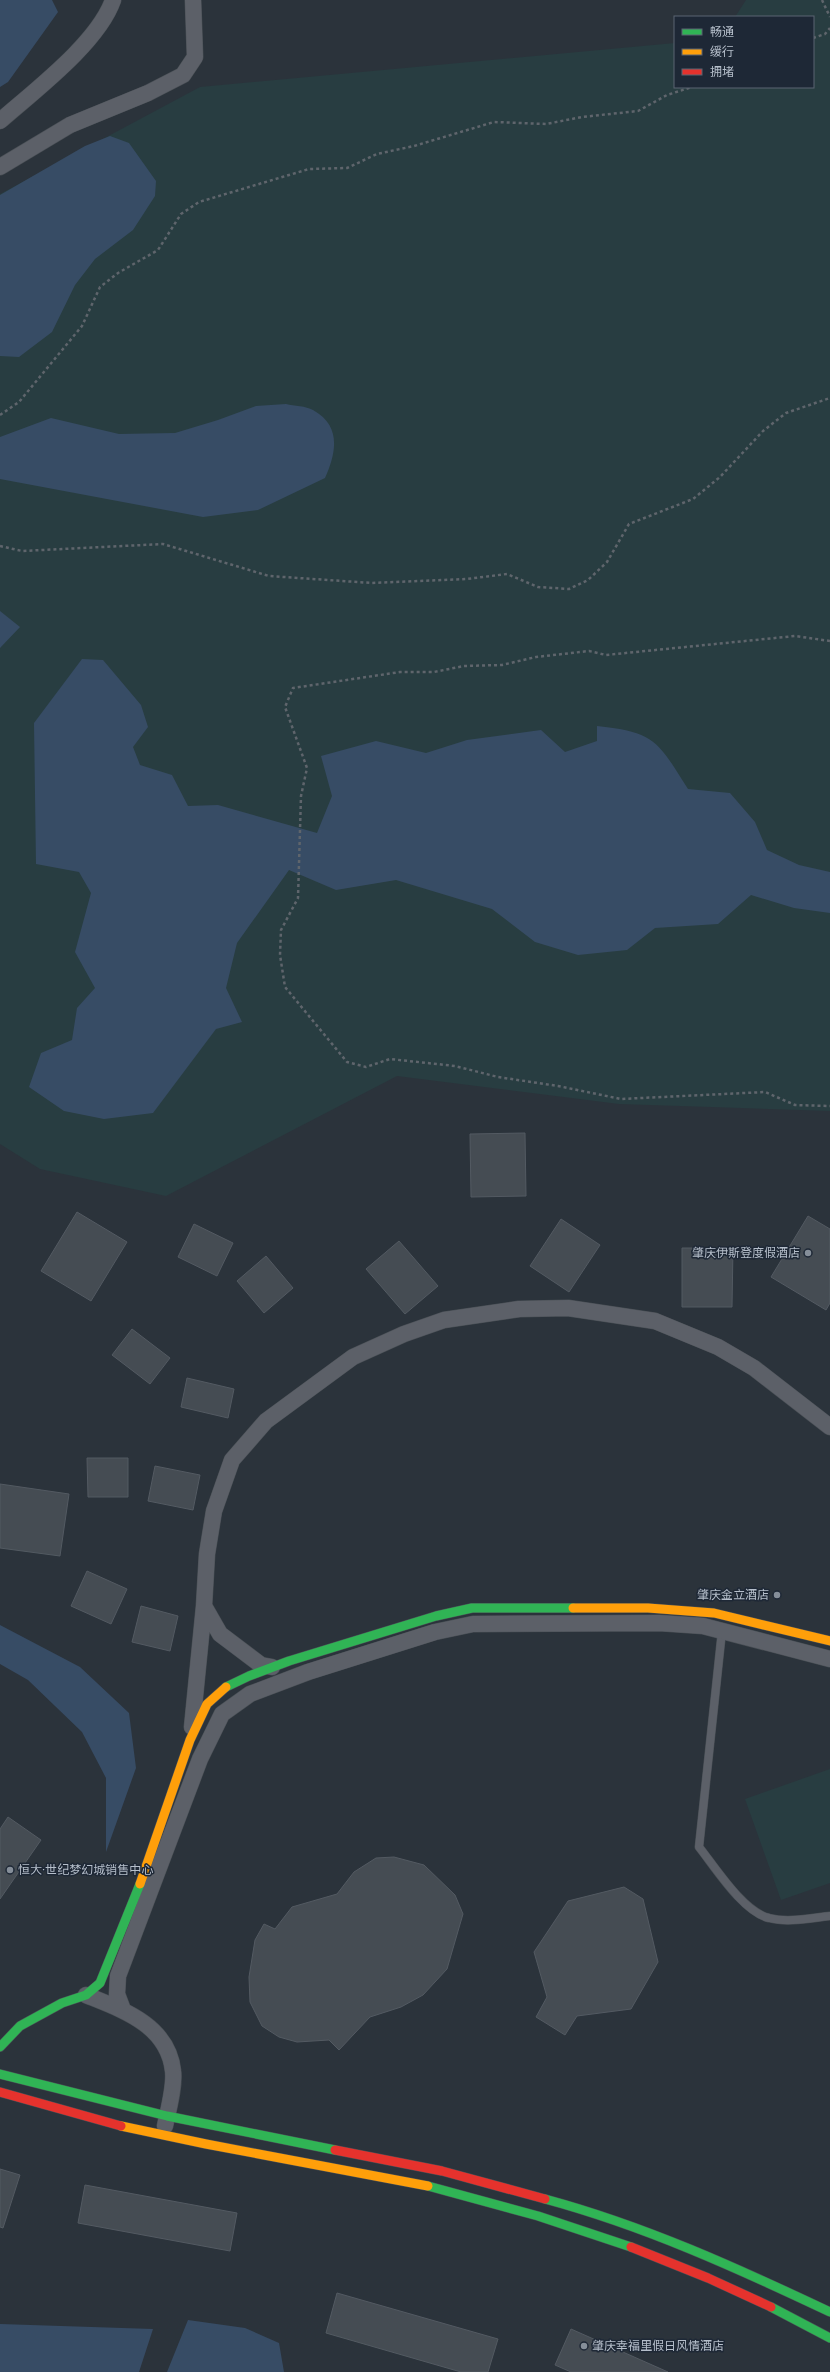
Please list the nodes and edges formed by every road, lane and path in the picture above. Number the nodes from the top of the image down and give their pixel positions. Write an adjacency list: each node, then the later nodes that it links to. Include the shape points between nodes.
1 (113, 0): 8 (street, via 92,36)
2 (193, 0): 9 (street, via 195,57 183,75 148,93 70,124)
3 (822, 0): 4 (path)
4 (830, 17)
5 (830, 28): 6 (path, via 825,34)
6 (814, 38)
7 (689, 88): 11 (path, via 667,95 638,111 546,124 494,122 414,146 377,154 347,168 309,169 199,202 181,214 158,250 118,273 100,287 82,326 19,402)
8 (0, 121)
9 (0, 167)
10 (830, 398): 12 (path, via 786,413 763,431 720,477 692,499 629,524 608,562 588,580 569,589 538,587 507,574 467,579 372,583 269,576 163,544 22,550)
11 (0, 415)
12 (0, 546)
13 (830, 641): 14 (path, via 795,636 606,655 589,651 536,657 502,665 464,666 434,672 400,672 293,688 285,707 307,768 301,796 298,898 281,930 280,955 285,987 347,1062 366,1067 390,1059 455,1066 498,1077 621,1099 765,1092 795,1105)
14 (830, 1106)
15 (830, 1427): 16 (street, via 754,1368 718,1347 655,1321 568,1308 519,1309 444,1320 404,1334 353,1357 266,1421 232,1460 214,1511 207,1554)
16 (204, 1606): 20 (street, via 220,1634 261,1665); 21 (street)
17 (722, 1631): 19 (street); 22 (lane, via 699,1847 747,1906 768,1918 785,1920); 24 (street, via 703,1626 659,1623 473,1624 435,1632 308,1672 250,1694 222,1714 200,1759 118,1976 117,1994)
18 (830, 1641): 20 (main road, via 714,1612 648,1608 472,1608 436,1616)
19 (830, 1659)
20 (272, 1667): 21 (main road, via 227,1687 207,1704)
21 (190, 1740): 23 (main road, via 132,1905 100,1983)
22 (830, 1916)
23 (86, 1995): 24 (street); 25 (main road, via 62,2003 20,2026)
24 (123, 2010): 28 (street, via 142,2021 168,2049 173,2073)
25 (0, 2047)
26 (0, 2074): 28 (main road)
27 (0, 2092): 29 (main road)
28 (167, 2116): 29 (street); 30 (main road, via 442,2171 548,2200 624,2223 715,2259)
29 (163, 2135): 31 (main road, via 494,2202 582,2229 676,2263 784,2313)
30 (830, 2312)
31 (830, 2338)

